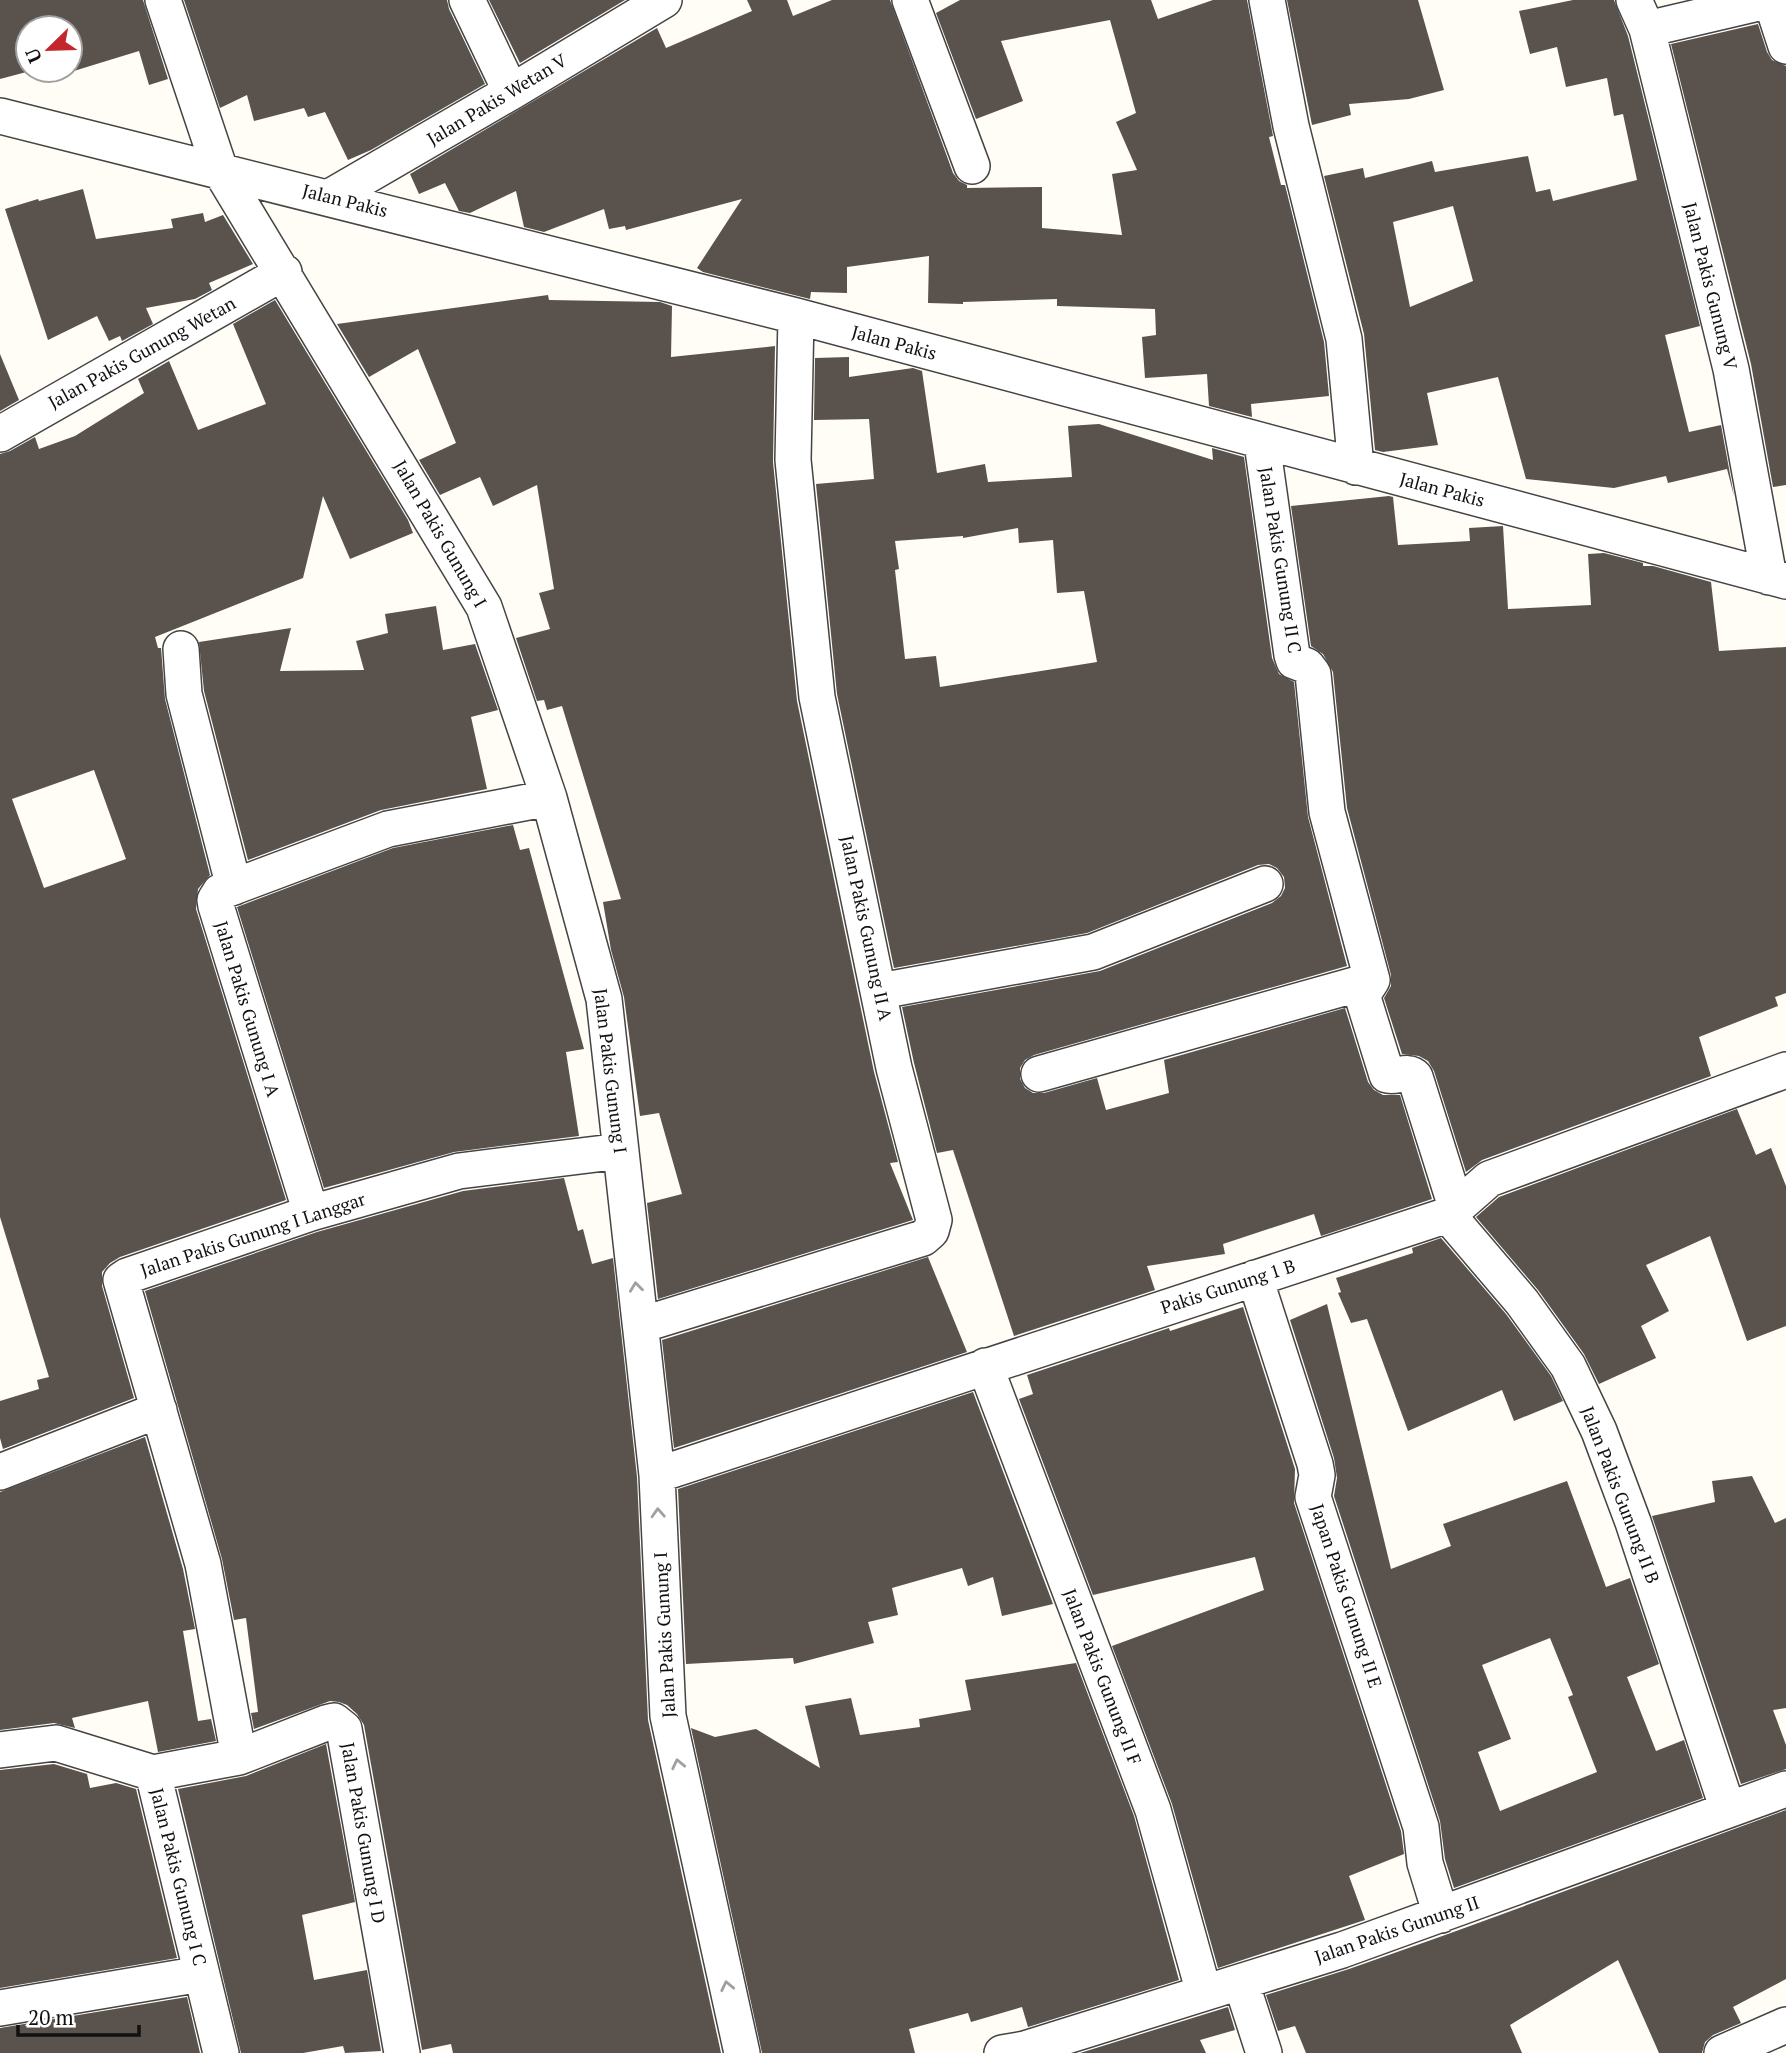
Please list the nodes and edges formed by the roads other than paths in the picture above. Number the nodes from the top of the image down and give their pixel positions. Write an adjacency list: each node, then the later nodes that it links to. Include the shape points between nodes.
1 (163, 0): 12 (street, Jalan Pakis Gunung I)
2 (467, 0): 9 (street)
3 (663, 0): 9 (street, Jalan Pakis Wetan V)
4 (910, 0): 11 (street)
5 (1267, 0): 18 (street, via 1291,126 1344,339)
6 (1770, 0): 7 (street); 8 (street)
7 (1640, 14): 19 (street, Jalan Pakis Gunung V, via 1731,369)
8 (1786, 46)
9 (511, 93): 13 (street, Jalan Pakis Wetan V)
10 (0, 116): 12 (street, Jalan Pakis)
11 (972, 166)
12 (220, 170): 13 (street, Jalan Pakis); 14 (street, Jalan Pakis Gunung I)
13 (330, 197): 15 (street, Jalan Pakis)
14 (284, 272): 16 (street, Jalan Pakis Gunung Wetan); 21 (street, Jalan Pakis Gunung I, via 484,607)
15 (796, 316): 17 (street, Jalan Pakis); 25 (street, Jalan Pakis Gunung II A, via 793,460 817,697)
16 (0, 434)
17 (1262, 443): 18 (street, Jalan Pakis); 24 (street, Jalan Pakis Gunung II C, via 1292,655 1313,674 1327,813)
18 (1356, 467): 19 (street, Jalan Pakis)
19 (1778, 579)
20 (181, 649): 23 (street, via 184,694)
21 (549, 798): 23 (street, via 387,829); 28 (street, Jalan Pakis Gunung I, via 604,999)
22 (1265, 884): 25 (street, via 1093,951)
23 (233, 887): 30 (street, Jalan Pakis Gunung I A, via 217,896 216,906)
24 (1372, 980): 27 (street); 29 (street, Jalan Pakis Gunung II C, via 1363,1001 1384,1071 1390,1076 1409,1073 1415,1077)
25 (880, 991): 32 (street, Jalan Pakis Gunung II A, via 894,1068 934,1220 931,1231 923,1238)
26 (1786, 1070): 29 (street, Pakis Gunung 1 B, via 1489,1179)
27 (1038, 1074)
28 (621, 1151): 30 (street, Jalan Pakis Gunung I Langgar, via 459,1171); 32 (street, Jalan Pakis Gunung I, one-way to 28)
29 (1452, 1211): 31 (street, Pakis Gunung 1 B); 41 (street, Jalan Pakis Gunung II B, via 1569,1367 1599,1431)
30 (311, 1213): 34 (street, Jalan Pakis Gunung I Langgar, via 121,1280)
31 (1255, 1278): 33 (street, Pakis Gunung 1 B); 42 (street, Japan Pakis Gunung II E, via 1315,1464 1313,1497 1421,1827 1425,1863)
32 (641, 1325): 36 (street, Jalan Pakis Gunung I)
33 (985, 1366): 36 (street, Pakis Gunung 1 B); 45 (street, Jalan Pakis Gunung II F, via 1153,1810)
34 (159, 1410): 35 (street); 38 (street, Jalan Pakis Gunung I Langgar, via 203,1564)
35 (0, 1472)
36 (657, 1475): 50 (street, Jalan Pakis Gunung I, one-way to 36, via 668,1716)
37 (0, 1750): 39 (street, Jalan Pakis Gunung I C, via 56,1743)
38 (239, 1757): 39 (street, Jalan Pakis Gunung I D); 49 (street, Jalan Pakis Gunung I D, via 326,1723 334,1721 344,1729)
39 (153, 1773): 43 (street, Jalan Pakis Gunung I C)
40 (1786, 1789): 41 (street, Jalan Pakis Gunung II)
41 (1728, 1810): 42 (street, Jalan Pakis Gunung II)
42 (1441, 1915): 44 (street, Jalan Pakis Gunung II)
43 (201, 1973): 46 (street); 48 (street, Jalan Pakis Gunung I C)
44 (1241, 1982): 45 (street, Jalan Pakis Gunung II); 52 (street)
45 (1204, 1993): 51 (street, Jalan Pakis Gunung II)
46 (0, 2008)
47 (1786, 2025): 53 (street)
48 (221, 2053)
49 (402, 2053)
50 (742, 2053)
51 (1002, 2053)
52 (1264, 2053)
53 (1722, 2053)

